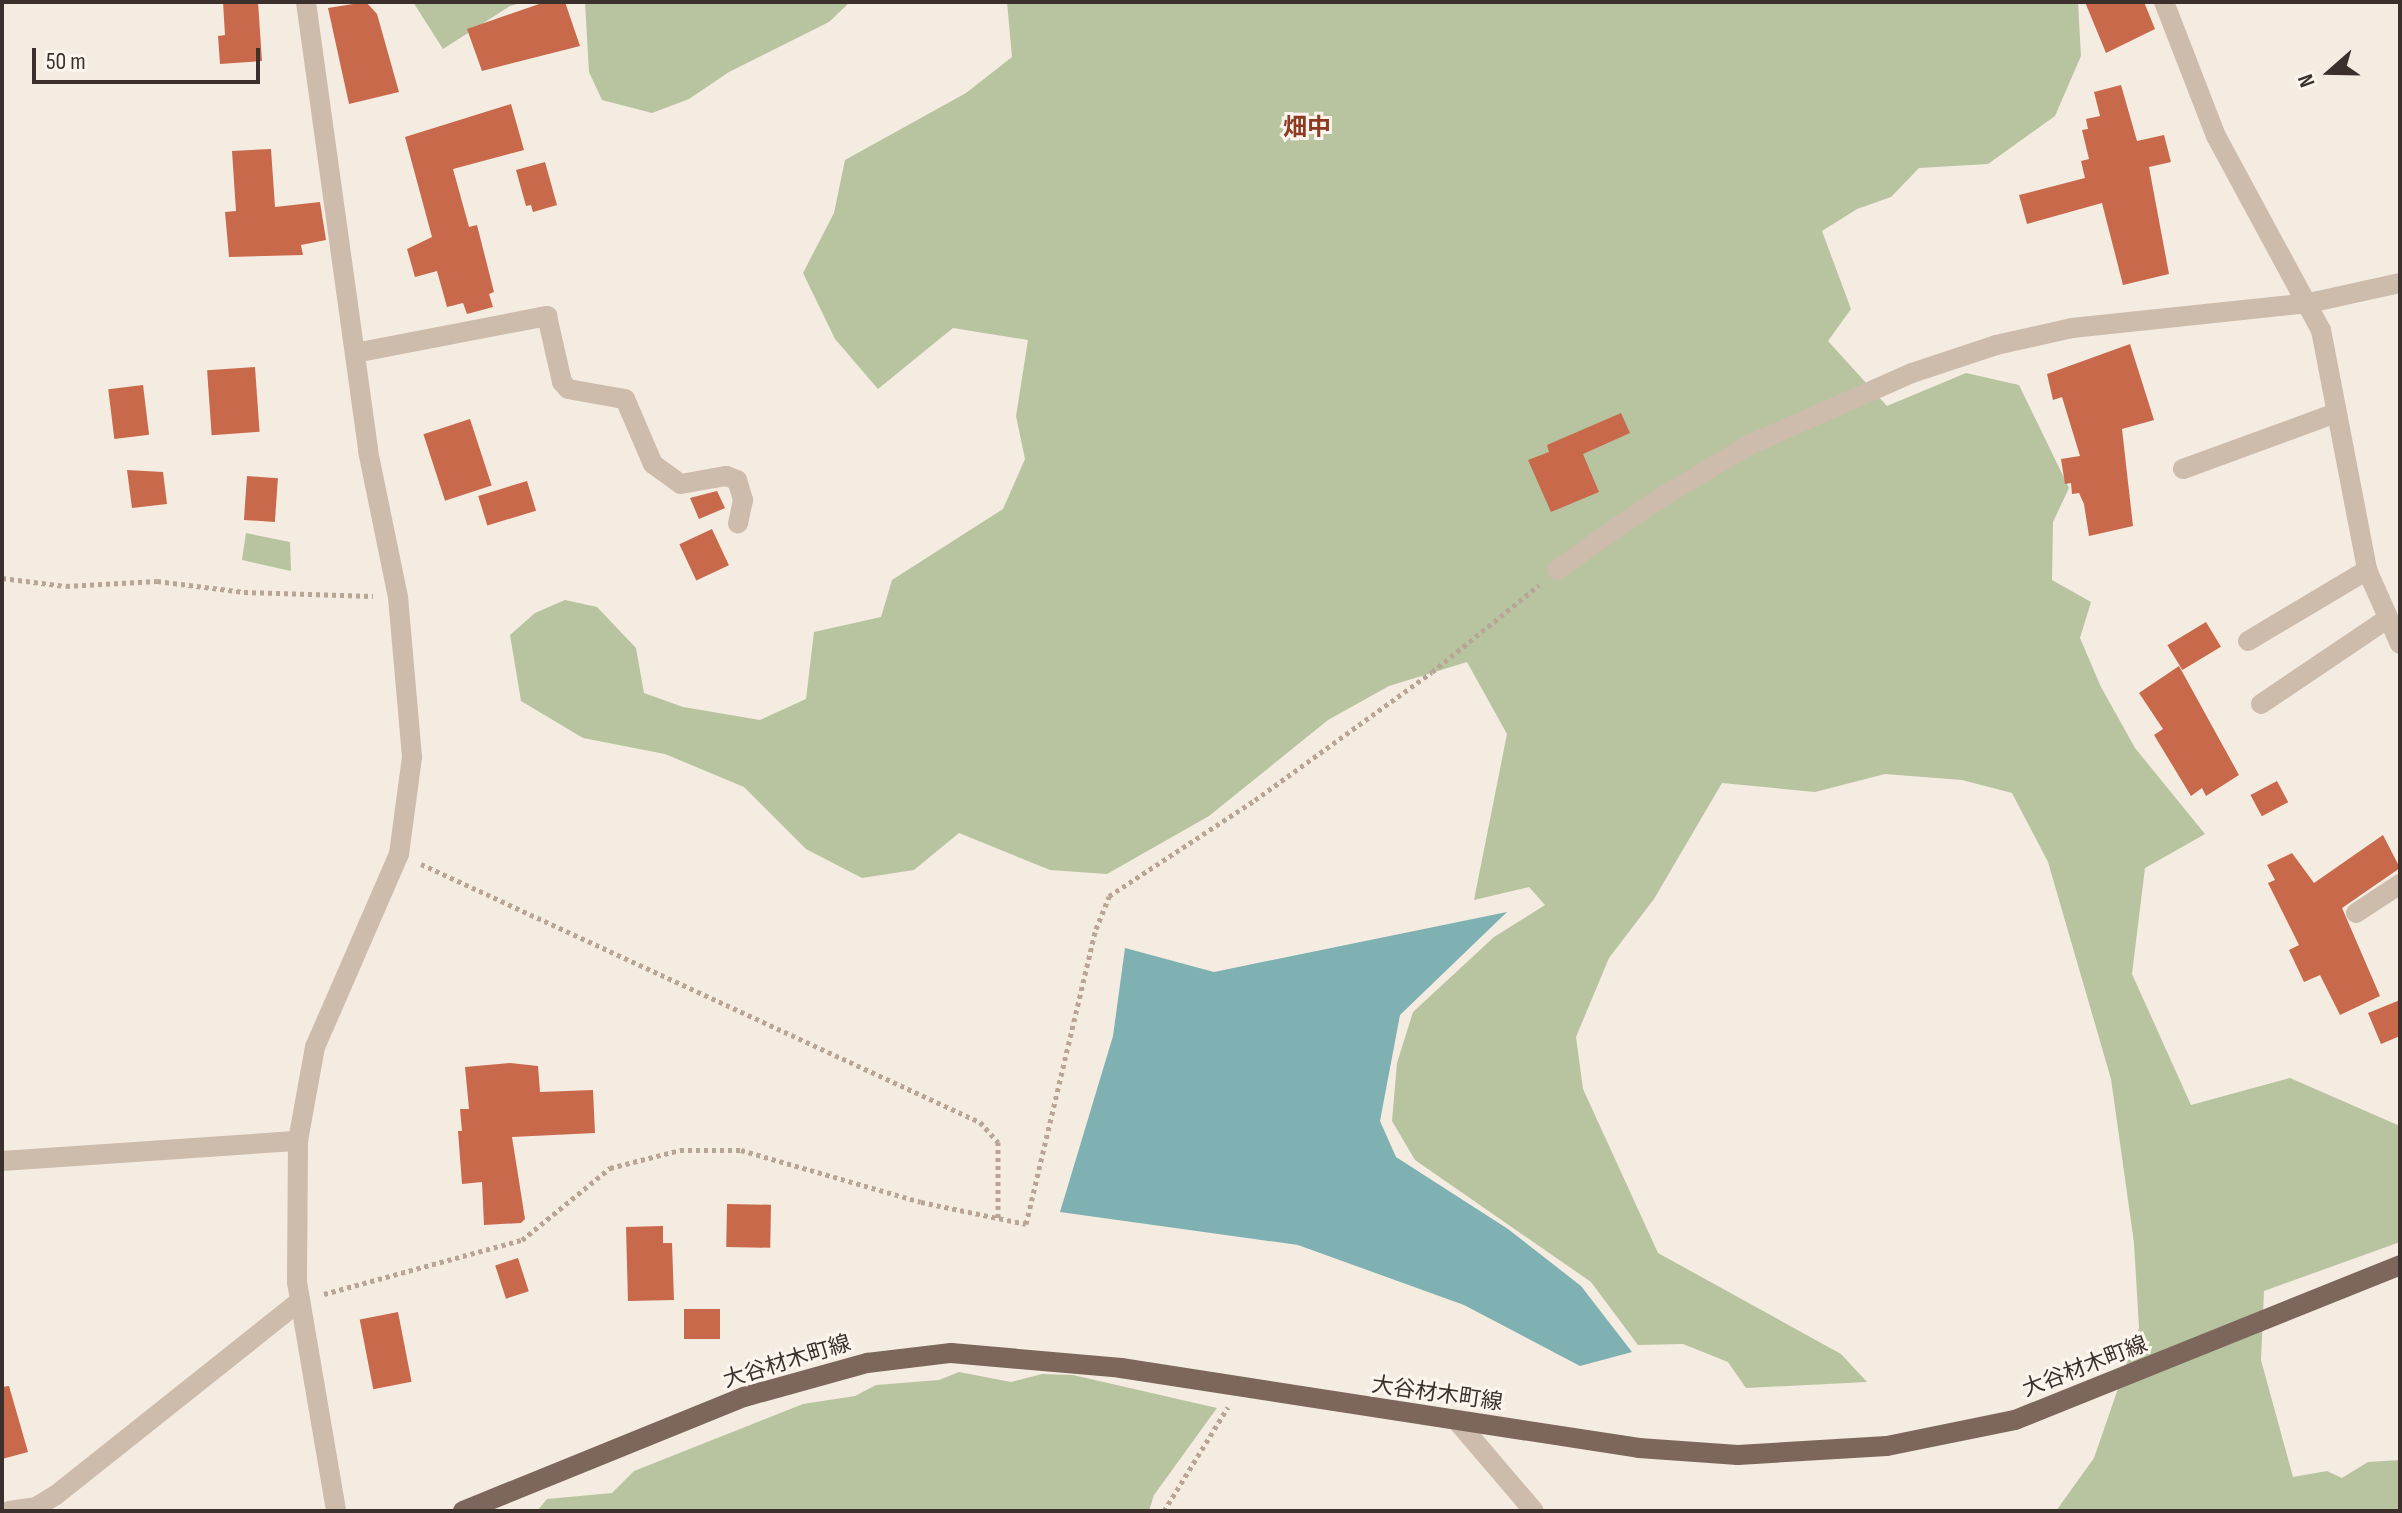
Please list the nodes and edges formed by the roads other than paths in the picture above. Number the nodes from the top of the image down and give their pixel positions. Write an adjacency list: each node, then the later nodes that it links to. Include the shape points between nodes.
1 (306, 2): 5 (street)
2 (2169, 5): 4 (street, via 2216,136)
3 (2400, 283): 4 (street)
4 (2309, 303): 6 (street, via 2321,330); 9 (street, via 2072,328 1996,345 1912,373 1747,446 1649,505)
5 (355, 353): 8 (street, via 547,316 568,389 625,399 653,464 681,484 726,476 737,480 743,500); 17 (street, via 368,451 398,597 412,757 399,854 315,1047)
6 (2336, 413): 7 (street); 10 (street)
7 (2183, 469)
8 (738, 523)
9 (1557, 570)
10 (2367, 570): 11 (street); 12 (street)
11 (2387, 619): 13 (street); 14 (street)
12 (2248, 641)
13 (2400, 644)
14 (2261, 704)
15 (2400, 884): 16 (street)
16 (2356, 913)
17 (298, 1141): 18 (street); 20 (street)
18 (2, 1161)
19 (2400, 1265): 21 (main road, 大谷材木町線, via 2015,1420 1901,1443 1738,1455 1639,1448)
20 (300, 1301): 22 (street, via 56,1495 36,1507); 23 (street)
21 (1457, 1421): 24 (main road, 大谷材木町線, via 1031,1356 951,1353 867,1363 744,1397); 25 (street)
22 (9, 1511)
23 (336, 1511)
24 (463, 1511)
25 (1534, 1511)

